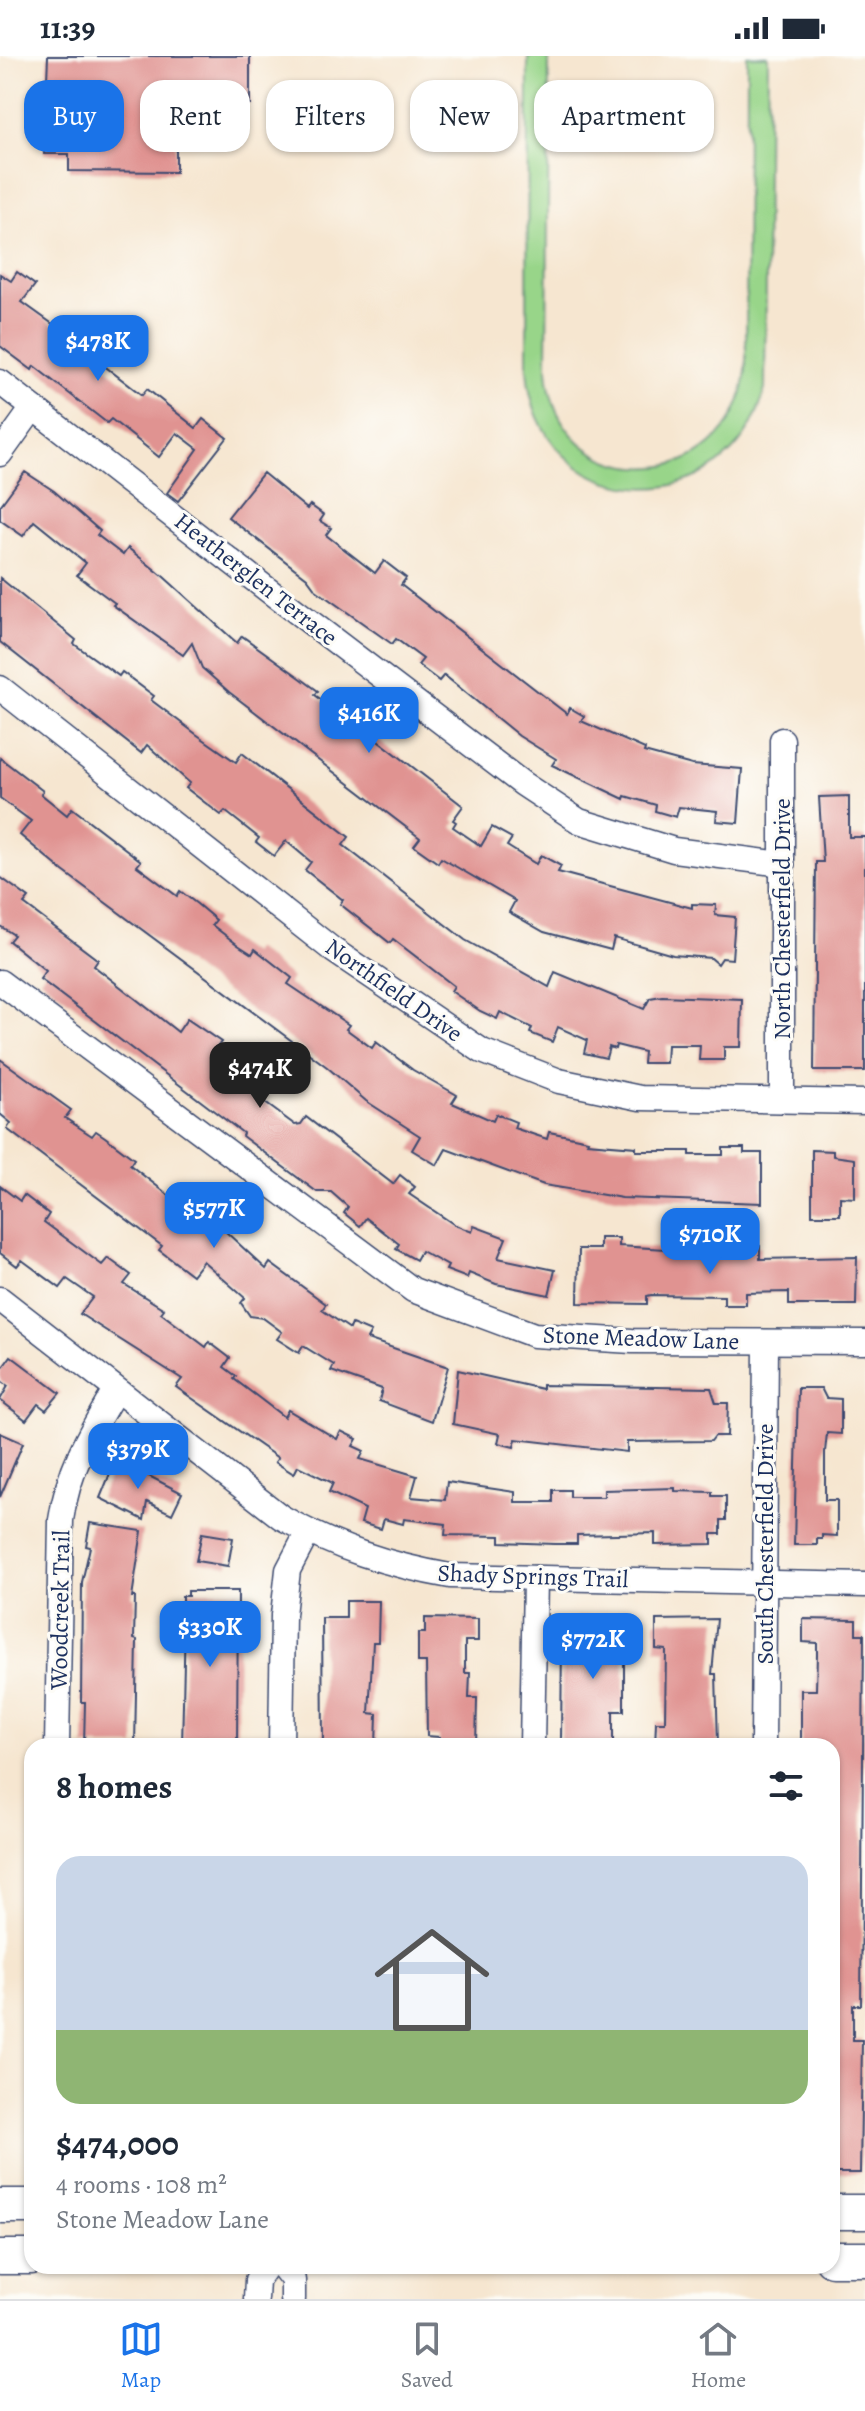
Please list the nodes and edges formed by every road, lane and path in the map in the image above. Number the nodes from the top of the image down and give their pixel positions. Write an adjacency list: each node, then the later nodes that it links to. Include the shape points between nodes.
1 (0, 382): 2 (street, Heatherglen Terrace)
2 (33, 408): 3 (street); 6 (street, Heatherglen Terrace, via 579,821 674,850)
3 (0, 454)
4 (0, 688): 8 (street, Northfield Drive, via 333,950 482,1051 559,1081 640,1098)
5 (782, 740): 6 (street, North Chesterfield Drive)
6 (782, 864): 8 (street, North Chesterfield Drive)
7 (0, 982): 11 (street, Stone Meadow Lane, via 413,1290 534,1335)
8 (782, 1098): 9 (street, Northfield Drive)
9 (865, 1102)
10 (0, 1299): 13 (street, Shady Springs Trail)
11 (766, 1342): 12 (street, Stone Meadow Lane); 16 (street, South Chesterfield Drive)
12 (865, 1342)
13 (115, 1391): 14 (street, Shady Springs Trail); 18 (street, Woodcreek Trail, via 84,1441 65,1492)
14 (308, 1532): 15 (street, Shady Springs Trail, via 394,1566 450,1576); 19 (street, via 288,1570)
15 (535, 1578): 16 (street, Shady Springs Trail); 20 (street)
16 (766, 1583): 17 (street, Shady Springs Trail); 21 (street, South Chesterfield Drive)
17 (865, 1585)
18 (57, 1738)
19 (281, 1738)
20 (532, 1738)
21 (763, 1738)
22 (0, 2206): 23 (main road)
23 (24, 2206)
24 (840, 2212): 25 (main road)
25 (865, 2212)
26 (0, 2257): 27 (main road)
27 (24, 2257)
28 (840, 2259): 29 (main road)
29 (865, 2259)
30 (261, 2274): 32 (street)
31 (288, 2274): 33 (street)
32 (256, 2299)
33 (293, 2299)

